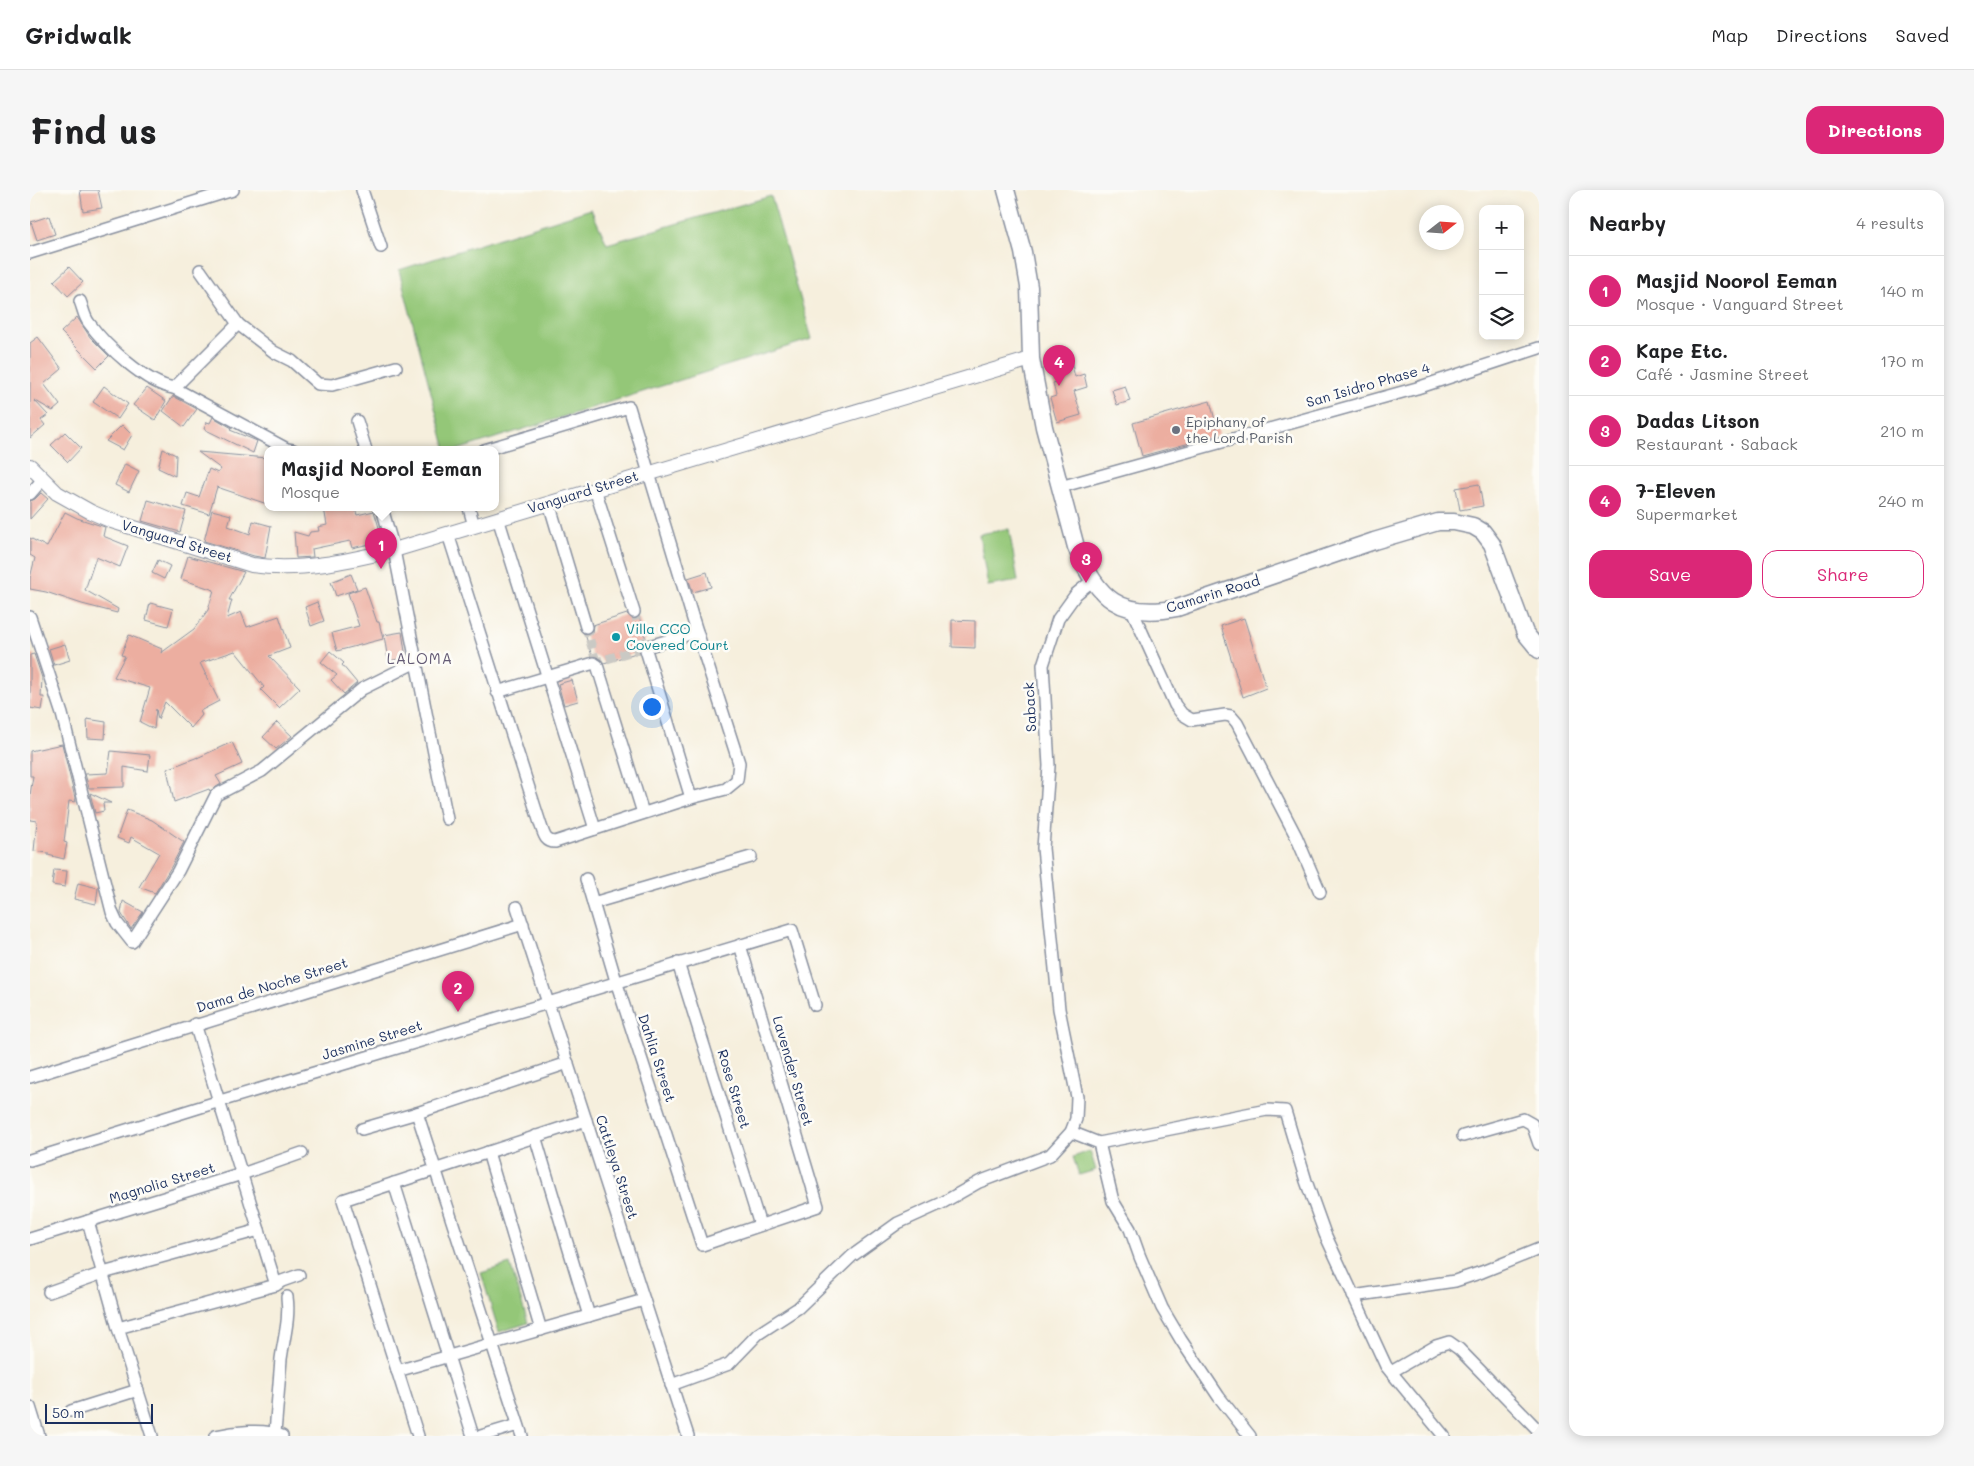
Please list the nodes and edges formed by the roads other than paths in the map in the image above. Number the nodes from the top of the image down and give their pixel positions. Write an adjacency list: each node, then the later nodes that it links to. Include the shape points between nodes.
1 (234, 190): 5 (street)
2 (362, 190): 4 (street)
3 (1006, 190): 10 (main road, Camarin Road, via 1029,287)
4 (381, 247)
5 (30, 253)
6 (200, 270): 8 (street)
7 (80, 301): 12 (street, via 88,322 125,362 163,386)
8 (238, 324): 11 (street, via 274,352 292,361 318,384 332,384); 12 (street)
9 (1539, 348): 20 (street, San Isidro Phase 4, via 1417,388)
10 (1032, 359): 18 (street, Vanguard Street); 20 (main road, Camarin Road, via 1044,426)
11 (396, 367)
12 (174, 388): 14 (street)
13 (357, 421): 15 (street)
14 (281, 446)
15 (365, 446)
16 (497, 446): 18 (street, via 628,406)
17 (30, 466): 19 (street, Vanguard Street)
18 (648, 472): 21 (street, Vanguard Street); 35 (street)
19 (43, 479): 22 (street); 29 (street, Vanguard Street, via 57,493 112,521 252,565 300,568)
20 (1060, 487): 30 (main road, Camarin Road, via 1076,547)
21 (595, 489): 23 (street, Vanguard Street); 32 (street)
22 (30, 494)
23 (549, 503): 26 (street, Vanguard Street); 34 (street)
24 (383, 511): 29 (street)
25 (470, 511): 27 (street)
26 (498, 518): 27 (street, Vanguard Street); 38 (street)
27 (474, 526): 28 (street, Vanguard Street)
28 (448, 534): 29 (street, Vanguard Street); 39 (street)
29 (394, 550): 37 (street)
30 (1093, 580): 31 (main road, Camarin Road, via 1117,604); 62 (street, Saback, via 1071,600 1058,619 1043,665 1049,766 1043,848 1059,1009 1077,1097 1076,1119)
31 (1132, 610): 36 (main road, Camarin Road, via 1149,612 1177,608 1374,541 1438,522 1454,522 1476,527 1492,544 1525,633); 46 (street, via 1182,714 1192,720 1225,715 1237,722 1296,836)
32 (634, 612)
33 (30, 617): 37 (street, via 62,714 112,912 116,923 132,942 178,871 216,795 262,771 362,689)
34 (586, 627)
35 (697, 632): 40 (street, via 739,763 737,780 726,789); 40 (street, via 647,648)
36 (1539, 650)
37 (416, 662): 42 (street)
38 (548, 677): 39 (street); 41 (street, via 596,664); 43 (street)
39 (497, 692): 43 (street, via 546,838 555,842)
40 (691, 798): 41 (street)
41 (643, 813): 43 (street)
42 (447, 819)
43 (595, 829)
44 (751, 857): 47 (street)
45 (586, 879): 47 (street, Dahlia Street)
46 (1320, 892)
47 (592, 903): 52 (street, Dahlia Street)
48 (518, 907): 49 (street, Cattleya Street)
49 (523, 924): 53 (street, Cattleya Street); 55 (street, Dama de Noche Street)
50 (740, 945): 51 (street, Jasmine Street); 54 (street, Jasmine Street, via 792,930); 74 (street, Lavender Street, via 818,1206)
51 (678, 963): 52 (street, Jasmine Street); 74 (street, Rose Street)
52 (616, 981): 53 (street, Jasmine Street); 74 (street, Dahlia Street, via 702,1245)
53 (548, 1003): 56 (street, Cattleya Street); 58 (street, Jasmine Street)
54 (815, 1005)
55 (196, 1024): 57 (street, Dama de Noche Street); 58 (street)
56 (568, 1063): 59 (street); 60 (street, Cattleya Street)
57 (30, 1077)
58 (220, 1101): 69 (street, Jasmine Street); 71 (street)
59 (416, 1113): 61 (street); 70 (street)
60 (586, 1120): 63 (street); 84 (street, Cattleya Street)
61 (362, 1129)
62 (1071, 1132): 65 (street); 92 (street, via 1050,1155 979,1182 942,1204 898,1223 852,1256 798,1308 758,1334 729,1364)
63 (535, 1136): 67 (street); 85 (street)
64 (1463, 1136): 66 (street, via 1524,1119 1532,1124)
65 (1099, 1143): 82 (street, via 1267,1110 1285,1112 1325,1234); 106 (street, via 1113,1201 1130,1229 1162,1308 1219,1397)
66 (1539, 1144)
67 (488, 1152): 70 (street); 87 (street)
68 (302, 1153): 71 (street, Magnolia Street)
69 (30, 1160)
70 (435, 1169): 72 (street); 88 (street)
71 (242, 1174): 73 (street, Magnolia Street); 75 (street)
72 (394, 1182): 89 (street); 90 (street, via 343,1200)
73 (88, 1221): 76 (street, Magnolia Street); 78 (street)
74 (760, 1225)
75 (259, 1230): 78 (street); 80 (street)
76 (30, 1238)
77 (1539, 1249): 82 (street, via 1455,1281)
78 (103, 1273): 81 (street); 86 (street)
79 (299, 1275): 80 (street)
80 (276, 1284): 86 (street)
81 (49, 1292)
82 (1353, 1296): 91 (street)
83 (287, 1297): 98 (street, via 288,1322 282,1357)
84 (644, 1300): 85 (street); 92 (street, Cattleya Street)
85 (589, 1316): 87 (street)
86 (118, 1328): 93 (street)
87 (541, 1330): 88 (street)
88 (492, 1344): 89 (street); 96 (street)
89 (448, 1357): 90 (street); 103 (street)
90 (397, 1371): 102 (street)
91 (1391, 1372): 97 (street, via 1449,1342 1460,1348); 107 (street)
92 (671, 1385): 105 (street, Cattleya Street)
93 (138, 1390): 95 (street); 100 (street)
94 (30, 1407): 99 (street)
95 (71, 1411)
96 (520, 1430): 104 (street)
97 (1539, 1431)
98 (278, 1434): 101 (street, via 234,1432)
99 (39, 1436)
100 (152, 1436)
101 (215, 1436)
102 (418, 1436)
103 (473, 1436)
104 (481, 1436)
105 (688, 1436)
106 (1250, 1436)
107 (1444, 1436)

